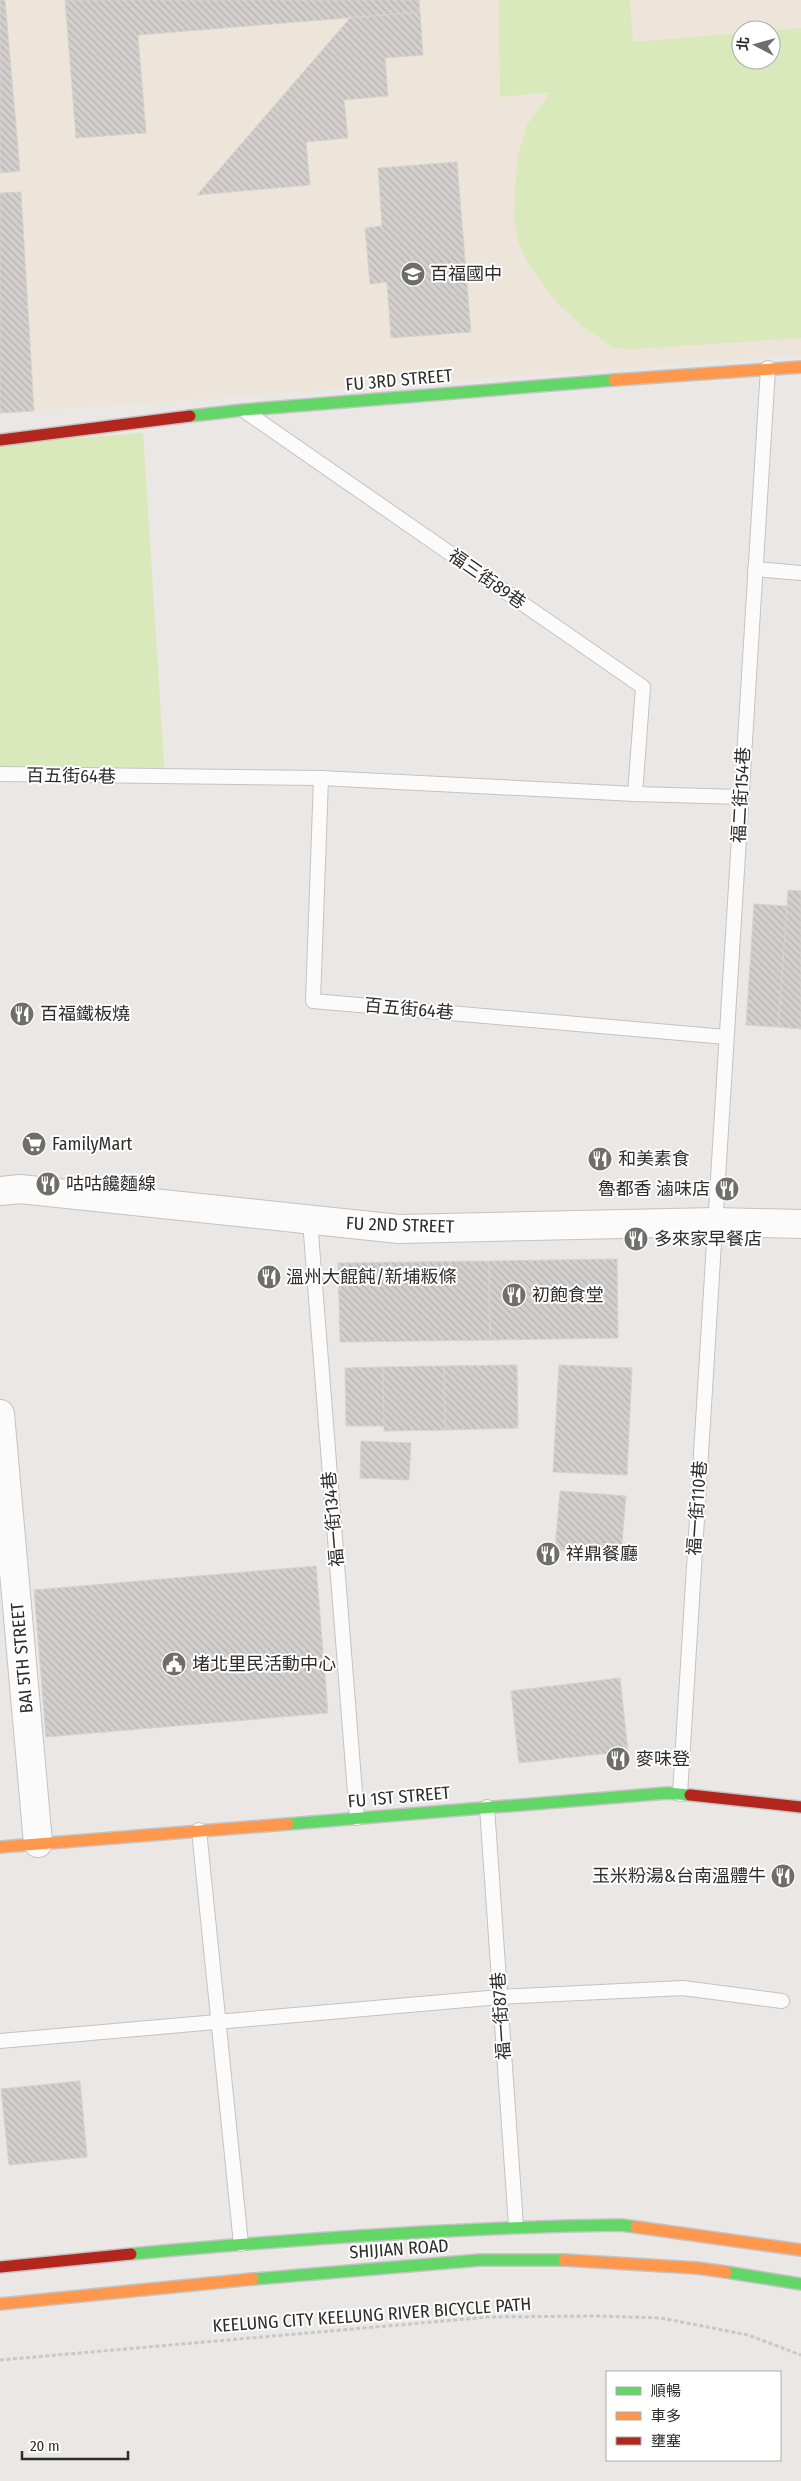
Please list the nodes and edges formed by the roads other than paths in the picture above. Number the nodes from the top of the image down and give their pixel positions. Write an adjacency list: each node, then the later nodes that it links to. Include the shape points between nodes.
1 (768, 368): 2 (street, FU 3RD STREET); 3 (street, FU 3RD STREET); 5 (lane, 福二街154巷)
2 (801, 368)
3 (243, 410): 4 (street, FU 3RD STREET); 9 (lane, 福三街89巷, via 643,687)
4 (0, 440)
5 (755, 569): 6 (lane); 10 (lane, 福二街154巷)
6 (801, 573)
7 (0, 774): 8 (lane, 百五街64巷)
8 (321, 778): 9 (lane, 百五街64巷); 11 (lane, 百五街64巷, via 313,1001)
9 (635, 794): 10 (lane, 百五街64巷)
10 (741, 797): 11 (lane, 福二街154巷)
11 (726, 1036): 14 (lane, 福二街154巷)
12 (0, 1191): 13 (street, FU 2ND STREET, via 20,1189)
13 (310, 1221): 14 (street, FU 2ND STREET, via 399,1229); 20 (lane, 福一街134巷)
14 (715, 1222): 15 (street, FU 2ND STREET); 17 (lane, 福一街110巷)
15 (801, 1224)
16 (0, 1414): 22 (street, BAI 5TH STREET)
17 (680, 1794): 18 (street, FU 1ST STREET, via 667,1792); 19 (street, FU 1ST STREET)
18 (486, 1807): 20 (street, FU 1ST STREET); 24 (lane, 福一街87巷)
19 (801, 1807)
20 (357, 1818): 21 (street, FU 1ST STREET)
21 (199, 1830): 22 (street, FU 1ST STREET); 26 (lane)
22 (38, 1843): 23 (street, FU 1ST STREET)
23 (0, 1847)
24 (500, 1997): 25 (lane, via 683,1988); 26 (lane); 28 (lane, 福一街87巷)
25 (782, 2001)
26 (219, 2022): 27 (lane); 29 (lane)
27 (0, 2041)
28 (516, 2226): 29 (street, SHIJIAN ROAD); 30 (street, SHIJIAN ROAD, via 621,2225)
29 (241, 2244): 31 (street, SHIJIAN ROAD)
30 (801, 2250)
31 (0, 2267)
32 (801, 2284): 33 (street, SHIJIAN ROAD, via 697,2268 585,2260 480,2260)
33 (0, 2304)

